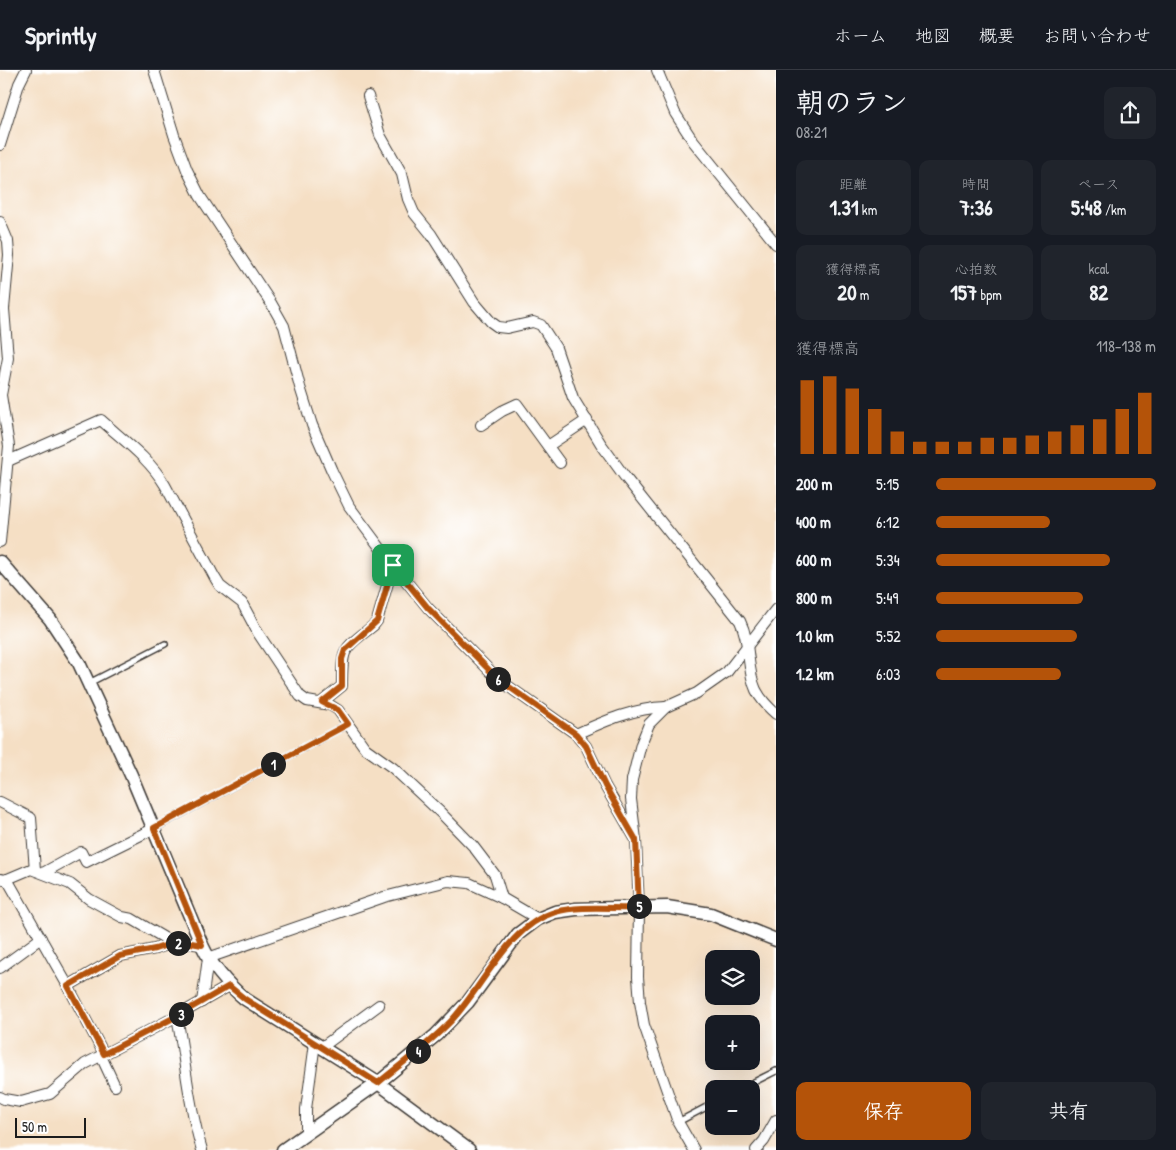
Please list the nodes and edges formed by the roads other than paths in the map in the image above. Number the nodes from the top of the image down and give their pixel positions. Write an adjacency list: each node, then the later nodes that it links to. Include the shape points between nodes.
1 (26, 70): 5 (street)
2 (154, 70): 16 (street, via 174,135 200,196 284,326 312,425 332,471 350,506)
3 (657, 70): 7 (street, via 675,113 694,141)
4 (368, 96): 9 (street, via 380,135 402,174 414,213 474,302 498,327 533,322 541,325 556,348 573,398)
5 (0, 145)
6 (0, 222): 8 (street, via 8,241 9,255 4,309 8,358)
7 (776, 244)
8 (0, 394): 12 (street, via 9,446)
9 (587, 420): 11 (street); 19 (street, via 624,477 740,621)
10 (481, 425): 11 (street, via 517,404)
11 (548, 446): 13 (street)
12 (8, 461): 14 (street); 21 (street, via 101,420 157,471 220,586 242,603 300,696 307,701)
13 (560, 464)
14 (0, 542)
15 (0, 564): 20 (street, via 55,626 79,663)
16 (393, 565): 21 (street, via 377,621 345,650 342,686); 25 (street, via 428,608 498,679)
17 (776, 609): 19 (street)
18 (165, 644): 20 (lane)
19 (748, 646): 22 (street, via 727,672 713,683); 23 (street, via 756,690)
20 (88, 684): 27 (street)
21 (322, 702): 24 (street, via 338,710)
22 (666, 707): 25 (street, via 650,707 609,719); 28 (street, via 650,724 635,762 631,799)
23 (776, 714)
24 (348, 724): 27 (lane); 31 (street, via 365,748 414,786 473,846 496,875)
25 (576, 734): 28 (street, via 586,746)
26 (0, 802): 29 (street, via 31,818)
27 (154, 828): 29 (street, via 86,862 81,852); 37 (street)
28 (636, 840): 32 (street)
29 (39, 872): 30 (street, via 31,869); 36 (street, via 70,884 89,899)
30 (4, 879): 34 (street)
31 (502, 898): 33 (street); 38 (street, via 469,883 448,881 384,897)
32 (639, 908): 33 (street, via 576,909); 35 (street, via 667,907 702,912); 54 (street, via 639,998 644,1025)
33 (538, 919): 49 (street, via 518,934 451,1022)
34 (41, 938): 39 (street); 40 (street)
35 (776, 940)
36 (173, 943): 37 (street); 40 (street, via 120,956)
37 (202, 945): 38 (street)
38 (208, 958): 41 (street); 42 (street)
39 (0, 968)
40 (68, 986): 46 (street)
41 (229, 986): 42 (street); 45 (street)
42 (202, 1002): 44 (street)
43 (379, 1005): 45 (street)
44 (177, 1016): 46 (street); 56 (street)
45 (318, 1045): 49 (street); 55 (street, via 306,1109)
46 (102, 1055): 50 (street); 51 (street, via 85,1064 50,1094 22,1102)
47 (776, 1071): 48 (lane)
48 (758, 1080)
49 (378, 1083): 55 (street); 58 (street)
50 (115, 1086)
51 (0, 1097)
52 (705, 1108): 54 (lane)
53 (776, 1120): 60 (street)
54 (678, 1122): 59 (street)
55 (306, 1133): 57 (street)
56 (202, 1150)
57 (284, 1150)
58 (469, 1150)
59 (694, 1150)
60 (756, 1150)

